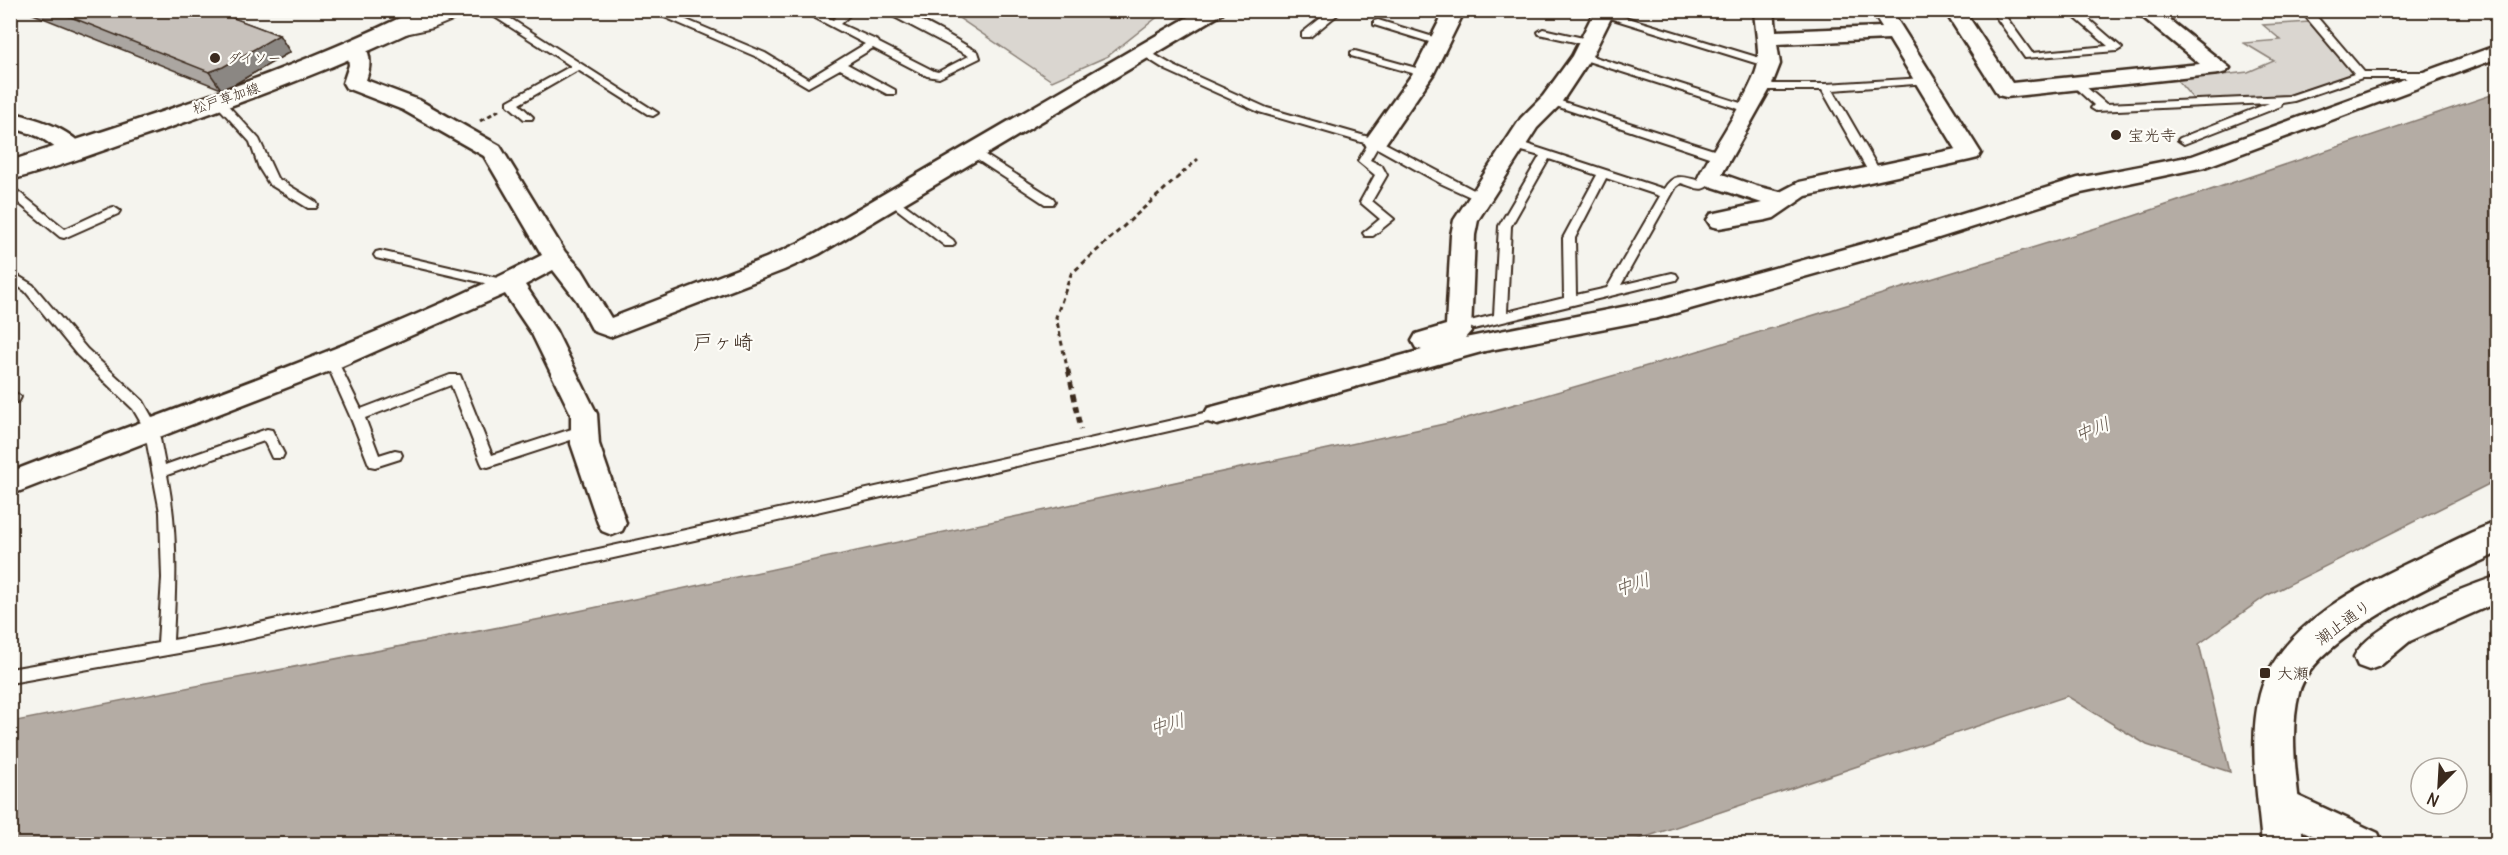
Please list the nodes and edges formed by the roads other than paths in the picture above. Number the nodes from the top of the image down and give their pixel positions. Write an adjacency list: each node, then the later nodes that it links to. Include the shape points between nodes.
1 (436, 10): 23 (main road, 松戸草加線)
2 (472, 10): 23 (lane, via 429,26)
3 (489, 10): 35 (lane)
4 (653, 10): 34 (lane, via 760,55 808,84)
5 (805, 10): 20 (lane)
6 (850, 10): 20 (lane)
7 (886, 10): 27 (lane, via 974,54 975,58 939,75 931,74)
8 (1215, 10): 30 (street)
9 (1338, 10): 24 (lane)
10 (1452, 10): 26 (street)
11 (1764, 10): 25 (street)
12 (1881, 10): 22 (street)
13 (1954, 10): 40 (street, via 2006,90)
14 (1996, 10): 15 (lane, via 2030,56 2117,48)
15 (2072, 10)
16 (2144, 10): 40 (street, via 2219,68)
17 (2305, 10): 37 (lane)
18 (1604, 12): 29 (street); 33 (lane)
19 (1378, 23): 26 (lane)
20 (834, 24): 27 (lane)
21 (1543, 32): 29 (lane)
22 (1895, 33): 25 (street); 39 (street)
23 (391, 34): 28 (main road, 松戸草加線)
24 (1306, 35)
25 (1768, 38): 33 (street)
26 (1439, 42): 36 (street)
27 (874, 44): 34 (lane)
28 (357, 49): 45 (main road, 松戸草加線); 74 (street, via 360,65 354,83 403,102 492,151)
29 (1585, 49): 46 (street); 47 (lane)
30 (1143, 51): 52 (lane, via 1170,68 1263,110); 55 (street)
31 (2498, 51): 38 (street)
32 (1355, 54): 36 (lane)
33 (1769, 64): 41 (street)
34 (841, 65): 43 (lane)
35 (578, 66): 48 (lane); 49 (lane, via 512,103)
36 (1422, 73): 52 (street)
37 (2361, 75): 38 (lane); 44 (lane)
38 (2436, 75): 81 (street, via 2197,162 2078,186 1770,279 1658,309)
39 (1924, 81): 42 (lane); 59 (street, via 1970,153)
40 (2075, 83): 44 (lane, via 2100,108)
41 (1760, 87): 42 (lane); 47 (street)
42 (1826, 87): 59 (lane)
43 (891, 92)
44 (2290, 99): 51 (lane)
45 (218, 101): 54 (main road, 松戸草加線); 68 (lane, via 255,141 273,181)
46 (1551, 101): 57 (lane); 64 (street, via 1529,123)
47 (1746, 108): 57 (street)
48 (652, 113)
49 (528, 117)
50 (10, 119): 54 (street, via 49,133)
51 (2184, 140)
52 (1375, 142): 64 (lane); 71 (lane, via 1364,161 1381,175 1366,202 1388,219)
53 (1526, 148): 56 (lane)
54 (74, 150): 58 (main road, 松戸草加線)
55 (974, 152): 65 (street); 67 (lane)
56 (1546, 154): 60 (lane); 80 (lane, via 1505,226)
57 (1719, 156): 61 (street)
58 (10, 171)
59 (1875, 173): 66 (street, via 1798,190)
60 (1603, 174): 63 (lane); 79 (lane, via 1569,238)
61 (1709, 178): 63 (lane, via 1703,186 1679,180); 66 (street)
62 (10, 189): 69 (lane, via 64,234)
63 (1666, 194): 78 (lane)
64 (1479, 196): 84 (street, via 1463,235 1458,331 1353,363)
65 (893, 200): 72 (lane); 74 (street, via 775,264 610,328 602,325 578,284)
66 (1783, 200): 70 (street, via 1766,212)
67 (1049, 201)
68 (312, 205)
69 (114, 211)
70 (1719, 220)
71 (1369, 233)
72 (949, 243)
73 (380, 255): 77 (lane)
74 (556, 258): 77 (street)
75 (10, 275): 87 (lane, via 29,288 82,352 138,405)
76 (1672, 277): 78 (lane)
77 (508, 283): 83 (street); 88 (street, via 543,331 584,414)
78 (1611, 292): 79 (lane)
79 (1572, 301): 80 (lane); 81 (lane)
80 (1500, 318): 82 (lane)
81 (1589, 322): 84 (street, via 1485,342)
82 (1474, 324)
83 (331, 360): 86 (lane); 87 (street)
84 (1340, 381): 85 (street)
85 (1217, 415): 96 (lane, via 699,533)
86 (357, 416): 88 (lane, via 455,378 488,462); 90 (lane, via 375,462)
87 (151, 428): 91 (lane); 92 (street)
88 (584, 430): 93 (street, via 585,444)
89 (277, 454): 91 (lane, via 267,434)
90 (395, 455)
91 (160, 472): 96 (lane, via 167,512 169,578)
92 (10, 484)
93 (612, 523)
94 (2498, 536): 99 (main road, 潮止通り, via 2372,600 2334,625 2294,662 2277,707)
95 (2498, 588): 97 (street, via 2399,632)
96 (165, 648): 98 (lane)
97 (2369, 657)
98 (10, 676)
99 (2281, 804): 100 (main road, 潮止通り); 101 (street)
100 (2282, 844)
101 (2366, 844)

